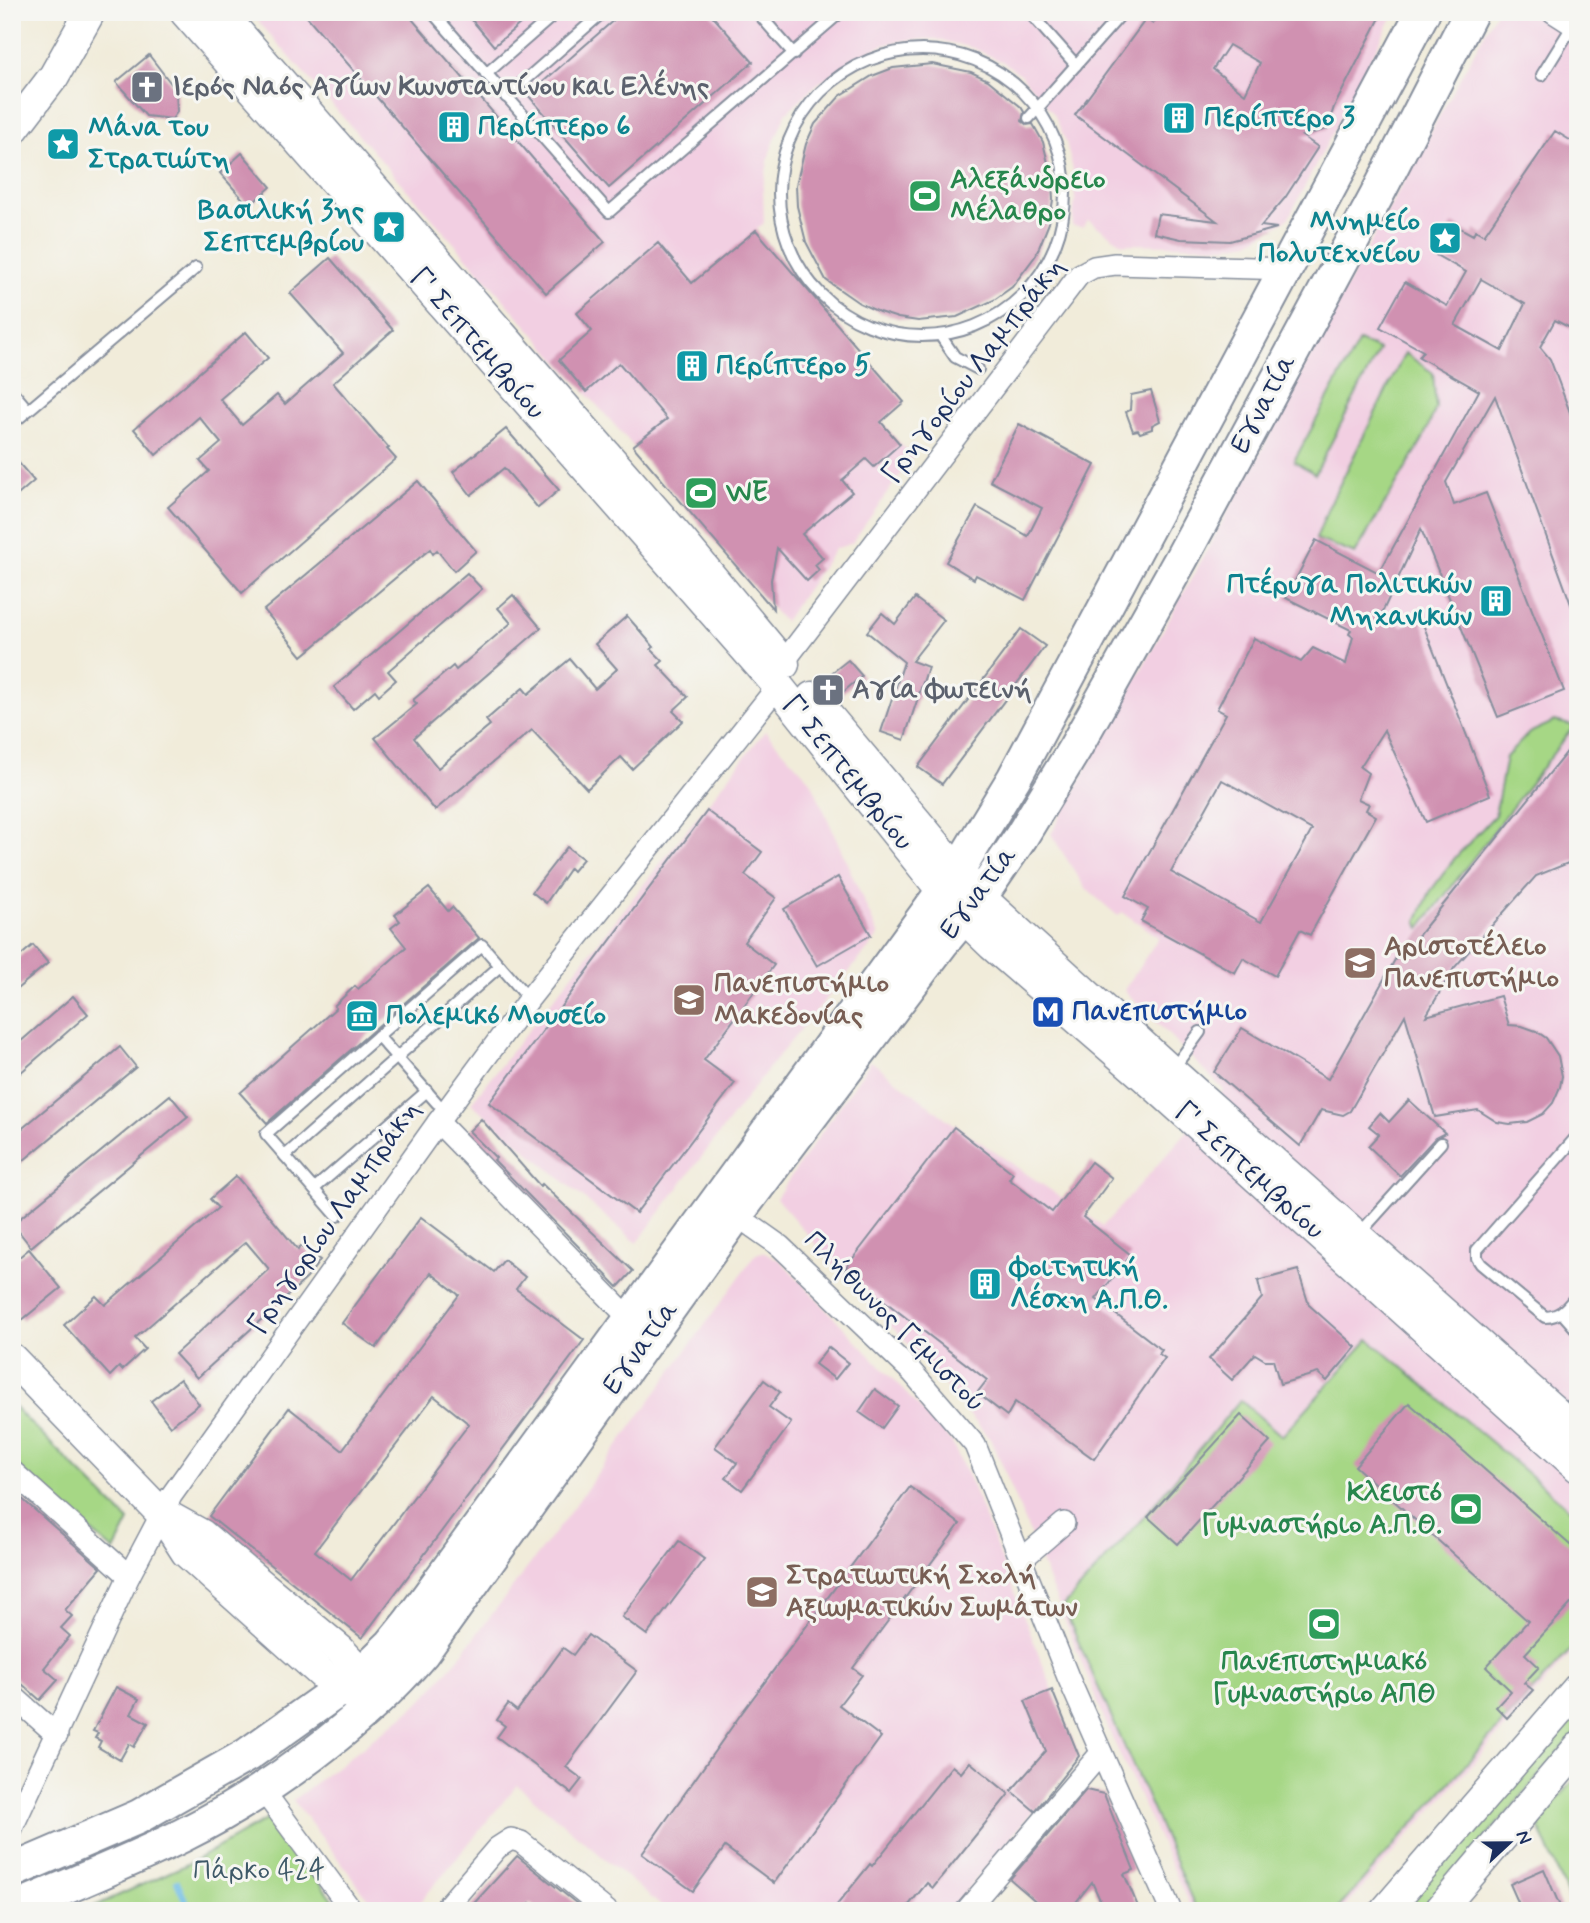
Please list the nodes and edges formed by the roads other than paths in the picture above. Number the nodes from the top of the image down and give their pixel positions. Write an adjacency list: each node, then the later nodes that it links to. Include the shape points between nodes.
1 (90, 12): 22 (main road, via 54,76)
2 (185, 12): 16 (main road, Γ' Σεπτεμβρίου)
3 (220, 12): 16 (main road, Γ' Σεπτεμβρίου)
4 (432, 12): 17 (lane)
5 (557, 12): 17 (lane)
6 (603, 12): 19 (lane)
7 (757, 12): 14 (lane)
8 (841, 12): 14 (lane)
9 (1029, 12): 15 (lane)
10 (1123, 12): 15 (lane)
11 (1423, 12): 24 (main road, Εγνατία)
12 (1471, 12): 31 (main road, Εγνατία, via 1181,559 1074,748 1021,837)
13 (1559, 19): 18 (lane)
14 (794, 54): 19 (lane, via 608,212)
15 (1076, 65): 20 (lane)
16 (251, 67): 30 (main road, Γ' Σεπτεμβρίου, via 548,407 681,540)
17 (486, 74): 19 (lane)
18 (1542, 75)
19 (506, 97)
20 (1038, 108): 21 (lane); 25 (lane, via 1055,139 1064,175 1064,212 1055,248 1036,280 1009,307 976,326); 25 (lane, via 1016,85 978,61 950,52 905,50 876,57 836,78 805,110 791,136 782,165 780,210 793,253 808,279 840,310 866,325 902,335)
21 (1029, 118)
22 (12, 131)
23 (196, 268): 28 (lane)
24 (1285, 269): 30 (street, Γρηγορίου Λαμπράκη, via 1115,264 1094,267 1076,277); 31 (main road, Εγνατία, via 1014,778)
25 (940, 335): 26 (lane, via 955,357)
26 (978, 369)
27 (12, 391): 28 (lane)
28 (28, 410): 29 (lane)
29 (12, 424)
30 (781, 675): 31 (main road, Γ' Σεπτεμβρίου); 33 (street, Γρηγορίου Λαμπράκη)
31 (961, 894): 37 (main road, Γ' Σεπτεμβρίου); 44 (main road, Εγνατία); 49 (main road, Εγνατία); 53 (main road, Γ' Σεπτεμβρίου, via 992,945)
32 (500, 966): 33 (lane); 35 (lane, via 482,945); 36 (lane)
33 (529, 999): 39 (street, Γρηγορίου Λαμπράκη)
34 (1200, 1032): 37 (lane)
35 (378, 1036): 36 (lane); 42 (lane, via 267,1134)
36 (397, 1057): 38 (lane); 42 (lane)
37 (1171, 1071): 46 (main road, Γ' Σεπτεμβρίου)
38 (427, 1091): 39 (lane); 43 (lane)
39 (437, 1112): 49 (street); 55 (street, Γρηγορίου Λαμπράκη)
40 (1578, 1135): 48 (lane, via 1477,1250 1481,1264 1535,1310 1545,1317)
41 (1441, 1143): 46 (lane)
42 (285, 1156): 43 (lane)
43 (314, 1189): 45 (lane)
44 (736, 1215): 57 (street, Πλήθωνος Γεμιστού, via 799,1264 912,1371 968,1435 985,1464); 60 (main road, Εγνατία, via 423,1652)
45 (337, 1216)
46 (1357, 1236): 52 (main road, Γ' Σεπτεμβρίου)
47 (1578, 1294): 48 (lane)
48 (1562, 1313): 50 (lane)
49 (630, 1319): 60 (main road, Εγνατία)
50 (1578, 1331)
51 (12, 1359): 55 (main road)
52 (1577, 1430)
53 (1578, 1467)
54 (12, 1471): 58 (street)
55 (161, 1513): 58 (street, Γρηγορίου Λαμπράκη); 60 (main road, via 202,1535 340,1650)
56 (1064, 1523): 57 (street)
57 (1021, 1560): 64 (street, Πλήθωνος Γεμιστού)
58 (129, 1576): 62 (street, Γρηγορίου Λαμπράκη)
59 (1578, 1688): 74 (main road)
60 (359, 1689): 65 (main road, via 336,1735); 67 (main road, via 171,1800)
61 (12, 1695): 62 (street)
62 (57, 1735): 66 (street, Γρηγορίου Λαμπράκη)
63 (1578, 1748): 75 (main road)
64 (1101, 1753): 68 (street); 73 (street, Πλήθωνος Γεμιστού)
65 (262, 1789): 69 (main road, via 176,1839); 70 (street)
66 (12, 1828)
67 (12, 1871)
68 (975, 1908)
69 (14, 1910)
70 (352, 1911)
71 (443, 1911): 72 (street, via 497,1848 511,1839 521,1842)
72 (607, 1911)
73 (1171, 1911)
74 (1385, 1911)
75 (1439, 1911)

